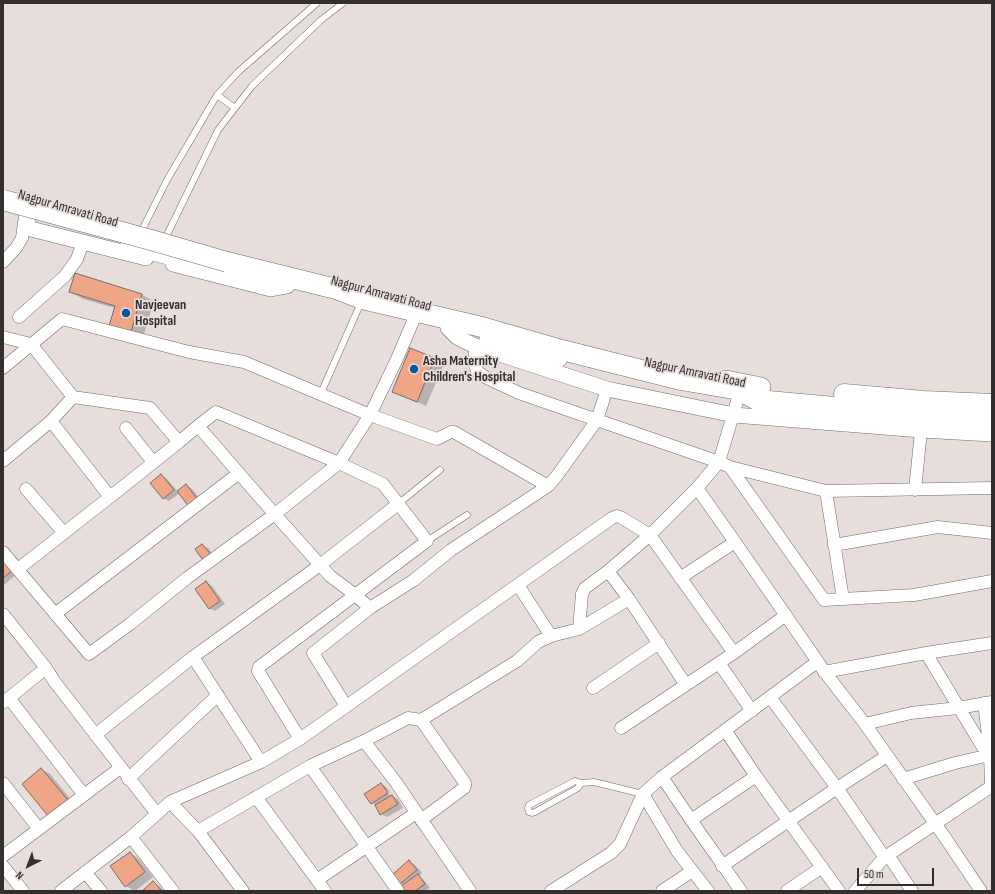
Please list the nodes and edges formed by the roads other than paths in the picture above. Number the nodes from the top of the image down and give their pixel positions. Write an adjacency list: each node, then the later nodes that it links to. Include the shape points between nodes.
1 (317, 3): 3 (lane, via 238,72)
2 (343, 3): 4 (lane, via 321,20 252,86)
3 (217, 95): 4 (lane); 10 (lane, via 167,180)
4 (235, 108): 11 (lane, via 218,130)
5 (3, 190): 10 (main road, Nagpur Amravati Road, via 70,211)
6 (3, 200): 24 (highway, bridge, via 227,262 336,289 362,299 482,327)
7 (3, 208): 8 (main road, Nagpur Amravati Road)
8 (27, 216): 9 (street, via 27,224 31,229); 10 (main road, Nagpur Amravati Road); 12 (street, via 22,238)
9 (84, 242): 10 (street); 14 (street, via 77,259 65,276)
10 (135, 242): 11 (main road, Nagpur Amravati Road); 11 (street)
11 (161, 250): 13 (main road, Nagpur Amravati Road); 24 (main road, Nagpur Amravati Road, via 563,342 672,370)
12 (3, 262)
13 (359, 307): 15 (main road, Nagpur Amravati Road); 22 (lane)
14 (19, 317)
15 (414, 319): 16 (main road, Nagpur Amravati Road); 26 (street)
16 (448, 328): 19 (street, via 457,337); 24 (main road, Nagpur Amravati Road, via 615,372)
17 (3, 336): 18 (street)
18 (31, 344): 20 (street); 22 (street, via 62,319 189,352 244,362); 23 (street)
19 (476, 346): 21 (street); 28 (street, via 475,365 477,371 485,377 519,393)
20 (3, 368)
21 (607, 389): 24 (street); 28 (street)
22 (321, 394): 26 (street)
23 (73, 397): 29 (street); 34 (street, via 150,408)
24 (746, 398): 25 (highway, Nagpur Amravati Road); 30 (highway, Nagpur Amravati Road); 30 (street); 38 (street)
25 (992, 404)
26 (370, 415): 37 (street); 41 (street, via 437,439 454,432)
27 (992, 419): 30 (highway, Nagpur Amravati Road)
28 (597, 420): 38 (street); 41 (street)
29 (51, 422): 35 (street); 47 (street)
30 (922, 423): 33 (street); 45 (street)
31 (198, 426): 34 (street); 37 (street, via 216,412); 40 (street)
32 (126, 428): 36 (street)
33 (992, 434)
34 (178, 442): 36 (street)
35 (3, 461)
36 (153, 462): 47 (street)
37 (338, 463): 48 (street, via 383,484); 49 (street)
38 (724, 465): 42 (street); 46 (street); 66 (street, via 824,600)
39 (440, 470): 48 (lane)
40 (239, 473): 49 (street); 68 (street)
41 (548, 486): 67 (street, via 451,550 414,580)
42 (697, 488): 53 (street); 55 (street)
43 (992, 488): 45 (street)
44 (26, 489): 52 (street)
45 (915, 490): 46 (street)
46 (826, 491): 56 (street)
47 (110, 497): 52 (street)
48 (398, 504): 54 (street); 58 (street)
49 (275, 514): 58 (street); 68 (street, via 89,654)
50 (467, 515): 54 (lane)
51 (992, 533): 56 (street, via 938,527)
52 (64, 534): 59 (street)
53 (650, 535): 60 (street); 61 (street); 63 (street, via 617,516)
54 (427, 541): 64 (street)
55 (736, 542): 61 (street); 69 (street)
56 (834, 545): 66 (street)
57 (3, 552): 59 (street)
58 (320, 565): 64 (street); 77 (street)
59 (18, 569): 68 (street)
60 (608, 571): 65 (street); 71 (street, via 582,594)
61 (680, 578): 75 (street)
62 (992, 580): 66 (street, via 914,595)
63 (518, 585): 72 (street); 88 (street)
64 (354, 594): 67 (street); 96 (street, via 259,667 258,671)
65 (629, 599): 71 (street); 73 (street)
66 (843, 599)
67 (370, 608): 88 (street, via 313,653)
68 (55, 614)
69 (786, 615): 75 (street); 78 (street)
70 (5, 620): 80 (street)
71 (579, 629): 72 (street)
72 (551, 636): 91 (street, via 538,642 516,660)
73 (658, 643): 82 (street); 83 (street)
74 (992, 643): 76 (street)
75 (734, 653): 79 (street)
76 (926, 653): 81 (street); 89 (street)
77 (193, 657): 84 (street); 95 (street)
78 (817, 662): 81 (street); 85 (street)
79 (719, 663): 82 (street); 90 (street)
80 (46, 668): 86 (street); 95 (street)
81 (824, 672): 92 (street)
82 (686, 685): 93 (street)
83 (593, 688)
84 (218, 695): 100 (street); 105 (street)
85 (770, 697): 90 (street); 109 (street)
86 (6, 701): 112 (street)
87 (988, 702): 89 (street); 98 (street)
88 (346, 706): 96 (street)
89 (958, 708): 92 (street, via 911,713); 98 (street)
90 (752, 711): 94 (street)
91 (421, 720): 97 (street, via 408,718); 116 (street, via 465,782 465,786)
92 (865, 724): 99 (street)
93 (621, 728)
94 (725, 730): 103 (street); 104 (street)
95 (95, 735): 102 (street)
96 (300, 739): 100 (street)
97 (364, 741): 101 (street); 116 (street)
98 (990, 754): 106 (street); 110 (street)
99 (887, 756): 106 (street); 109 (street)
100 (261, 762): 114 (street)
101 (310, 766): 113 (street); 123 (street)
102 (120, 768): 105 (street); 112 (street)
103 (756, 776): 117 (street); 118 (street)
104 (662, 777): 111 (street); 117 (street)
105 (128, 779): 115 (street)
106 (903, 779): 119 (street)
107 (3, 783): 120 (street)
108 (581, 783): 108 (lane, via 569,783 530,805 529,812 535,812 578,788); 111 (lane, via 594,782)
109 (837, 788): 118 (street); 125 (street)
110 (990, 790): 119 (street)
111 (643, 794): 129 (street); 141 (street, via 620,844 611,853)
112 (84, 795): 120 (street)
113 (256, 797): 121 (street); 131 (street)
114 (170, 802): 115 (street); 121 (street)
115 (157, 814): 122 (street)
116 (419, 816): 123 (street); 140 (street)
117 (690, 820): 127 (street)
118 (789, 821): 127 (street); 128 (street)
119 (936, 824): 125 (street); 148 (street)
120 (39, 829): 124 (street)
121 (198, 831): 137 (street)
122 (131, 837): 130 (street); 136 (street)
123 (366, 846): 131 (street); 139 (street)
124 (3, 856)
125 (887, 856): 146 (street); 147 (street)
126 (3, 866): 133 (street)
127 (722, 866): 144 (street)
128 (822, 866): 132 (street); 145 (street)
129 (692, 871): 142 (street); 143 (street)
130 (85, 872): 134 (street); 135 (street)
131 (317, 880): 138 (street)
132 (795, 889)
133 (23, 891)
134 (61, 891)
135 (101, 891)
136 (172, 891)
137 (243, 891)
138 (325, 891)
139 (398, 891)
140 (470, 891)
141 (551, 891)
142 (662, 891)
143 (708, 891)
144 (741, 891)
145 (839, 891)
146 (855, 891)
147 (912, 891)
148 (981, 891)

